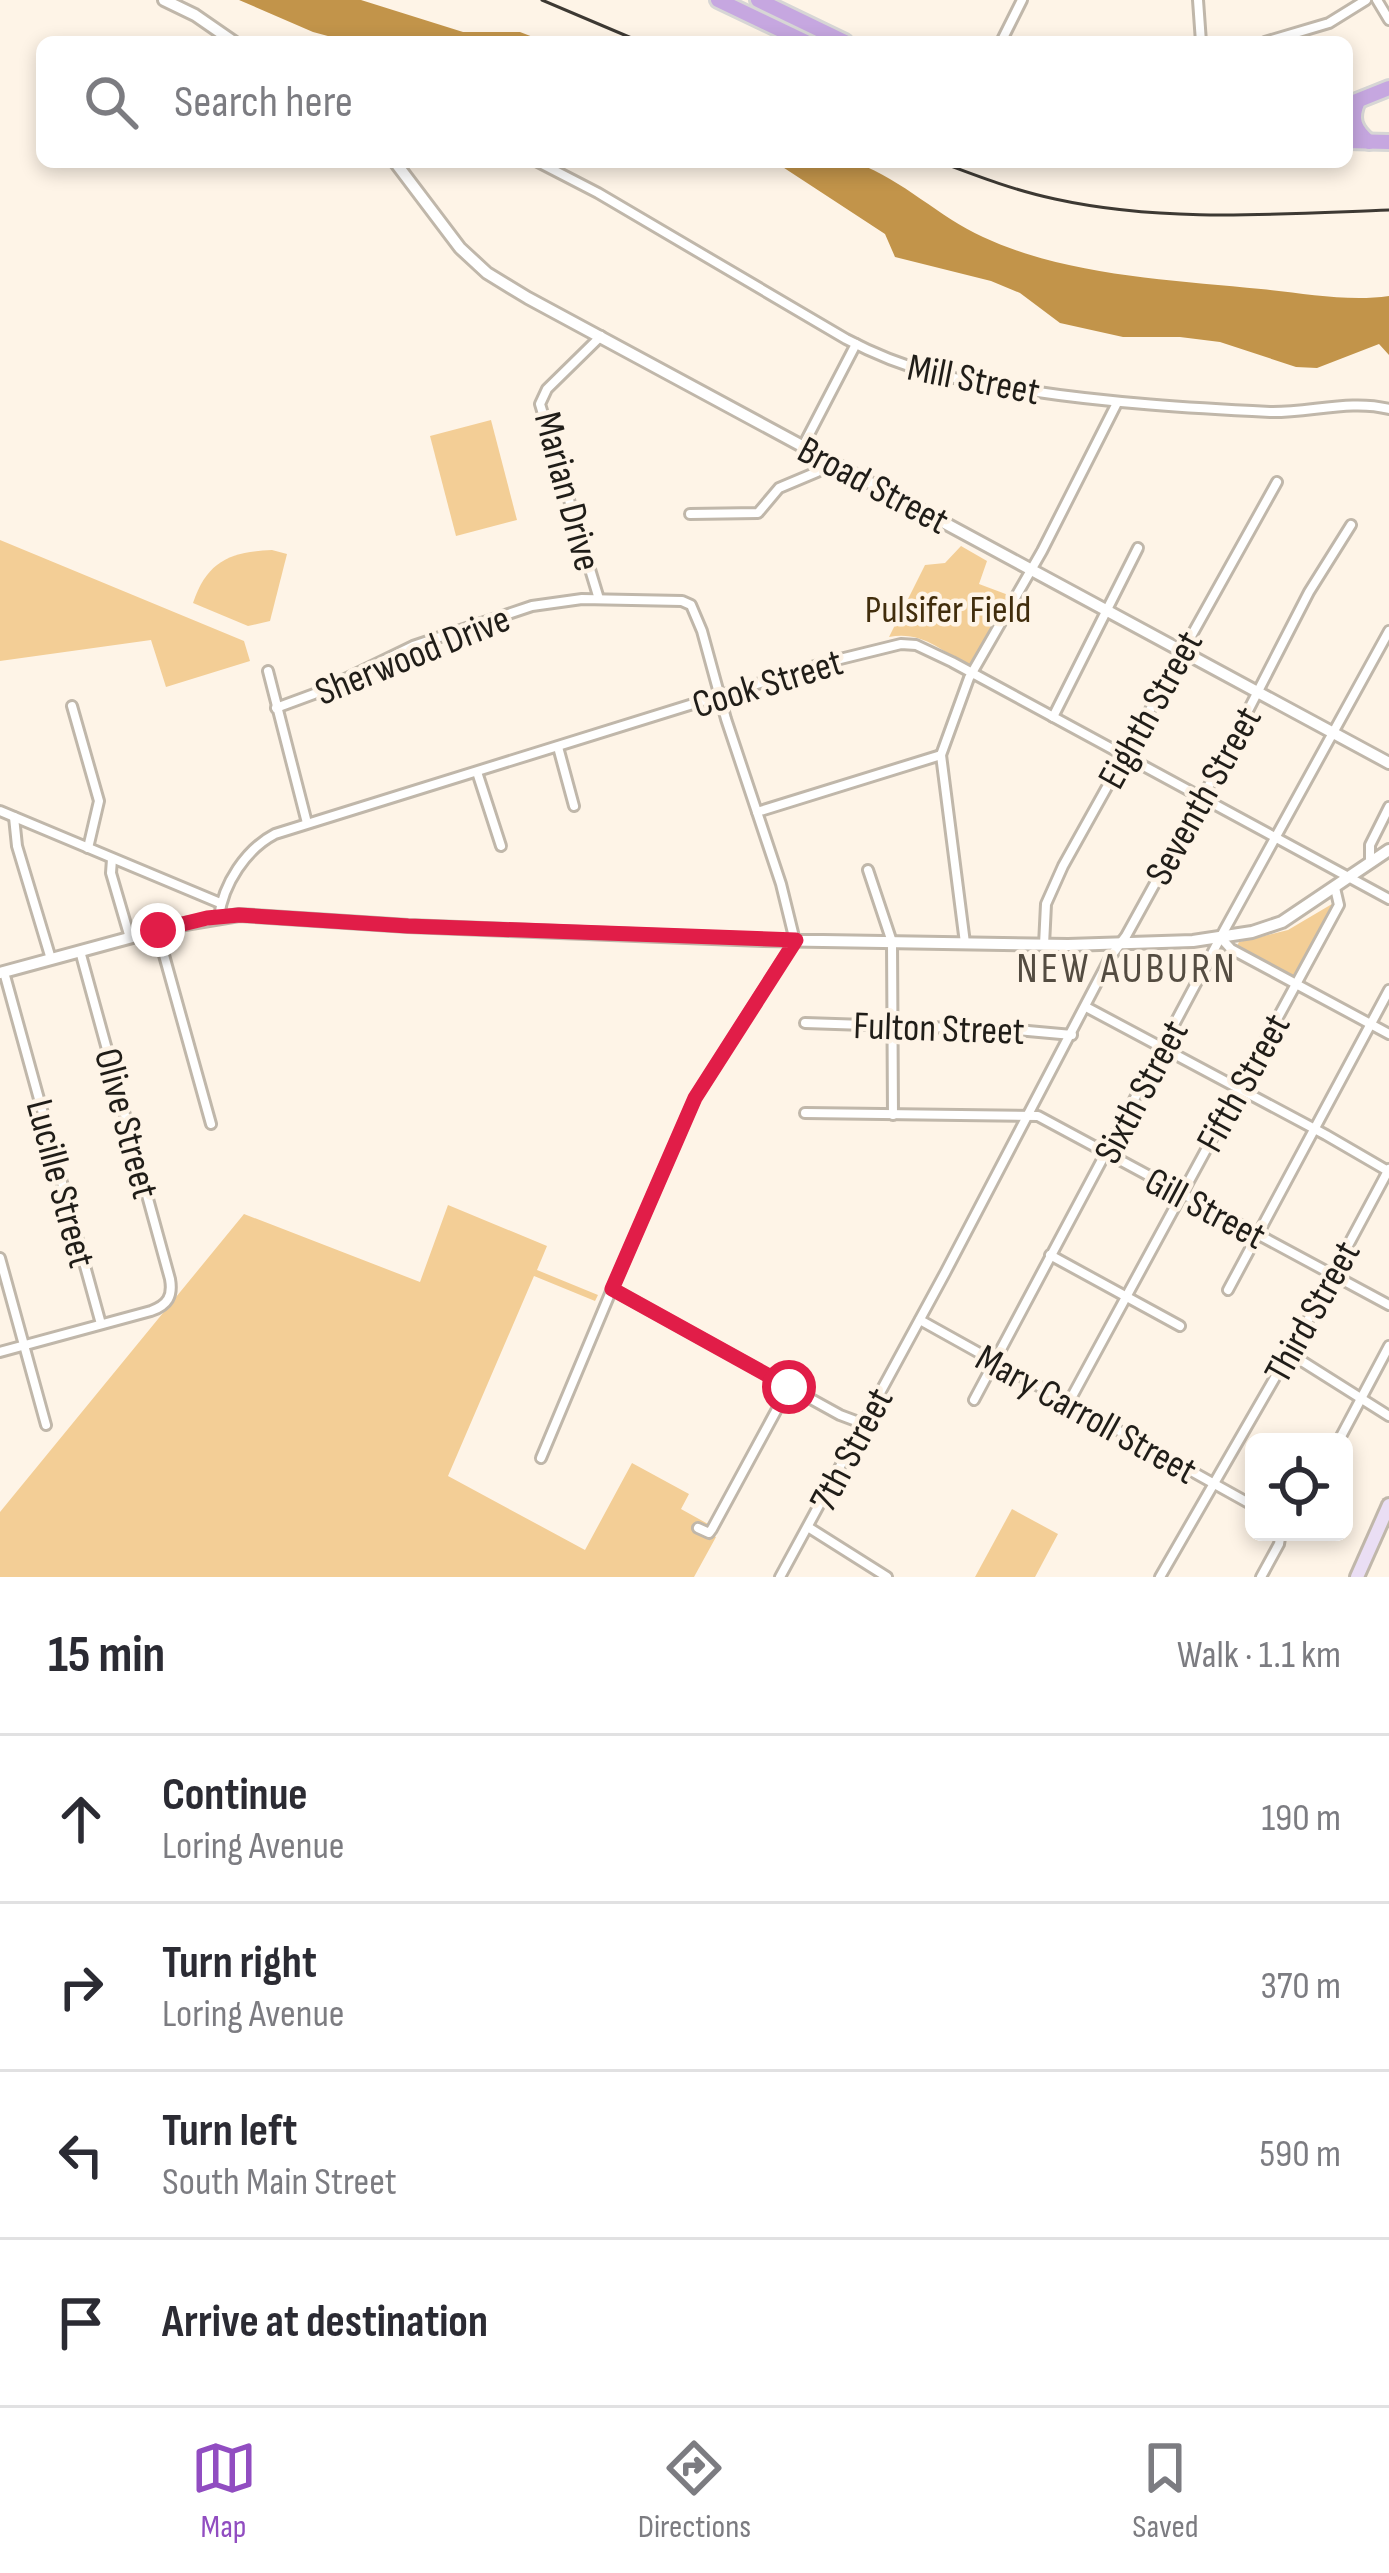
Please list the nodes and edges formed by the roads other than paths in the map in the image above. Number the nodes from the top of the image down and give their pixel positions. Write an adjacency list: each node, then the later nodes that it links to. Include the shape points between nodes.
1 (164, 0): 9 (street)
2 (718, 0): 10 (highway)
3 (760, 0): 11 (highway)
4 (1022, 0): 12 (street)
5 (1198, 0): 13 (street)
6 (1366, 0): 14 (street)
7 (1376, 0): 8 (street)
8 (1389, 20)
9 (225, 36)
10 (793, 36)
11 (833, 36)
12 (1004, 36)
13 (1201, 36)
14 (1287, 36)
15 (1389, 88): 16 (highway)
16 (1353, 103): 18 (highway, via 1357,131)
17 (1353, 141): 18 (highway)
18 (1369, 142): 19 (highway)
19 (1389, 142)
20 (400, 168): 22 (street, Broad Street, via 478,266)
21 (549, 168): 23 (street, Mill Street)
22 (601, 336): 26 (street, Broad Street); 33 (street, Marian Drive, via 541,404)
23 (856, 344): 24 (street, Mill Street, via 952,380); 26 (street)
24 (1117, 403): 25 (street, Mill Street); 32 (street)
25 (1389, 410)
26 (803, 446): 27 (street, Broad Street)
27 (830, 459): 29 (street, via 779,488 758,513); 32 (street, Broad Street)
28 (1277, 482): 36 (street, Eighth Street)
29 (690, 514)
30 (1352, 525): 39 (street, Seventh Street)
31 (1138, 548): 34 (street)
32 (1031, 571): 34 (street, Broad Street); 38 (street)
33 (598, 599): 40 (street, Sherwood Drive, via 691,605); 42 (street, Sherwood Drive, via 505,614)
34 (1105, 610): 36 (street, Broad Street); 43 (street)
35 (1389, 631): 44 (street, Sixth Street)
36 (1181, 652): 39 (street, Broad Street); 47 (street, Eighth Street)
37 (268, 671): 42 (street)
38 (972, 673): 40 (street, Cook Street, via 916,646 891,645); 43 (street, Cook Street); 46 (street)
39 (1258, 693): 44 (street, Broad Street); 50 (street, Seventh Street)
40 (720, 696): 45 (street, Cook Street); 54 (street)
41 (72, 706): 59 (street, via 99,801)
42 (277, 708): 56 (street)
43 (1053, 717): 47 (street, Cook Street)
44 (1333, 734): 48 (street, Broad Street); 57 (street, Sixth Street)
45 (558, 747): 49 (street, Cook Street); 51 (street)
46 (941, 755): 54 (street); 74 (street)
47 (1125, 757): 50 (street, Cook Street); 75 (street, Eighth Street, via 1050,893)
48 (1389, 763)
49 (477, 772): 56 (street, Cook Street); 58 (street)
50 (1201, 798): 57 (street, Cook Street); 76 (street, Seventh Street)
51 (574, 806)
52 (1389, 807): 62 (street)
53 (0, 812): 55 (street)
54 (758, 812): 72 (street)
55 (14, 817): 59 (street); 78 (street)
56 (307, 823): 67 (street, Cook Street, via 256,845)
57 (1276, 838): 64 (street, Cook Street); 71 (street, Sixth Street)
58 (501, 846)
59 (88, 848): 61 (street)
60 (1389, 850): 62 (street)
61 (112, 859): 67 (street); 70 (street)
62 (1370, 862): 64 (street)
63 (868, 870): 73 (street)
64 (1350, 877): 65 (street); 66 (street, Cook Street)
65 (1335, 888): 71 (street, via 1269,928); 80 (street, Fifth Street, via 1339,905)
66 (1389, 898)
67 (220, 903): 68 (street, Cook Street)
68 (218, 917): 69 (street); 72 (street)
69 (158, 930): 70 (street); 93 (street)
70 (130, 938): 77 (street)
71 (1221, 938): 76 (street); 80 (street); 88 (street, Sixth Street)
72 (796, 940): 73 (street); 102 (street, via 695,1098)
73 (892, 942): 74 (street); 85 (street)
74 (965, 943): 75 (street)
75 (1044, 944): 76 (street)
76 (1120, 944): 82 (street, Seventh Street)
77 (80, 951): 78 (street); 107 (street, Olive Street, via 171,1296 158,1308)
78 (51, 959): 79 (street)
79 (2, 972): 107 (street, Lucille Street)
80 (1297, 983): 84 (street); 89 (street, Fifth Street)
81 (1389, 990): 84 (street)
82 (1086, 1007): 87 (street, Seventh Street); 88 (street)
83 (806, 1023): 85 (street, Fulton Street)
84 (1371, 1024): 86 (street); 94 (street)
85 (893, 1025): 87 (street, Fulton Street); 91 (street)
86 (1389, 1034)
87 (1072, 1035): 92 (street, Seventh Street)
88 (1163, 1047): 89 (street); 95 (street, Sixth Street)
89 (1239, 1089): 94 (street); 97 (street, Fifth Street)
90 (806, 1113): 91 (street, Gill Street)
91 (893, 1115): 92 (street, Gill Street)
92 (1029, 1116): 95 (street, Gill Street); 106 (street, Seventh Street)
93 (211, 1124)
94 (1314, 1129): 96 (street); 98 (street)
95 (1106, 1152): 97 (street, Gill Street); 99 (street, Sixth Street)
96 (1389, 1171): 101 (street, Third Street)
97 (1182, 1193): 98 (street, Gill Street); 104 (street, Fifth Street)
98 (1258, 1235): 101 (street, Gill Street); 103 (street)
99 (1050, 1255): 104 (street); 113 (street, Sixth Street)
100 (0, 1258): 109 (street)
101 (1332, 1274): 105 (street, Gill Street); 112 (street, Third Street)
102 (612, 1289): 114 (street); 122 (street)
103 (1228, 1290)
104 (1127, 1298): 108 (street); 117 (street, Fifth Street)
105 (1389, 1305)
106 (920, 1320): 113 (street, Mary Carroll Street); 119 (street, 7th Street)
107 (100, 1324): 109 (street)
108 (1180, 1326)
109 (24, 1345): 111 (street); 120 (street)
110 (1389, 1346): 115 (street)
111 (0, 1352)
112 (1288, 1353): 115 (street); 123 (street, Third Street)
113 (994, 1361): 116 (street, Sixth Street); 117 (street, Mary Carroll Street)
114 (789, 1387): 119 (street); 127 (street, via 712,1529)
115 (1360, 1397): 118 (street); 121 (street)
116 (974, 1400)
117 (1069, 1402): 123 (street, Mary Carroll Street)
118 (1389, 1416)
119 (864, 1424): 126 (street, 7th Street)
120 (46, 1425)
121 (1342, 1433)
122 (541, 1458)
123 (1214, 1483): 124 (street, Mary Carroll Street); 131 (street, Third Street)
124 (1245, 1501)
125 (1389, 1505): 133 (main road)
126 (808, 1527): 129 (street, 7th Street); 130 (street)
127 (698, 1528)
128 (1280, 1541): 132 (street)
129 (781, 1577)
130 (887, 1577)
131 (1160, 1577)
132 (1261, 1577)
133 (1357, 1577)

